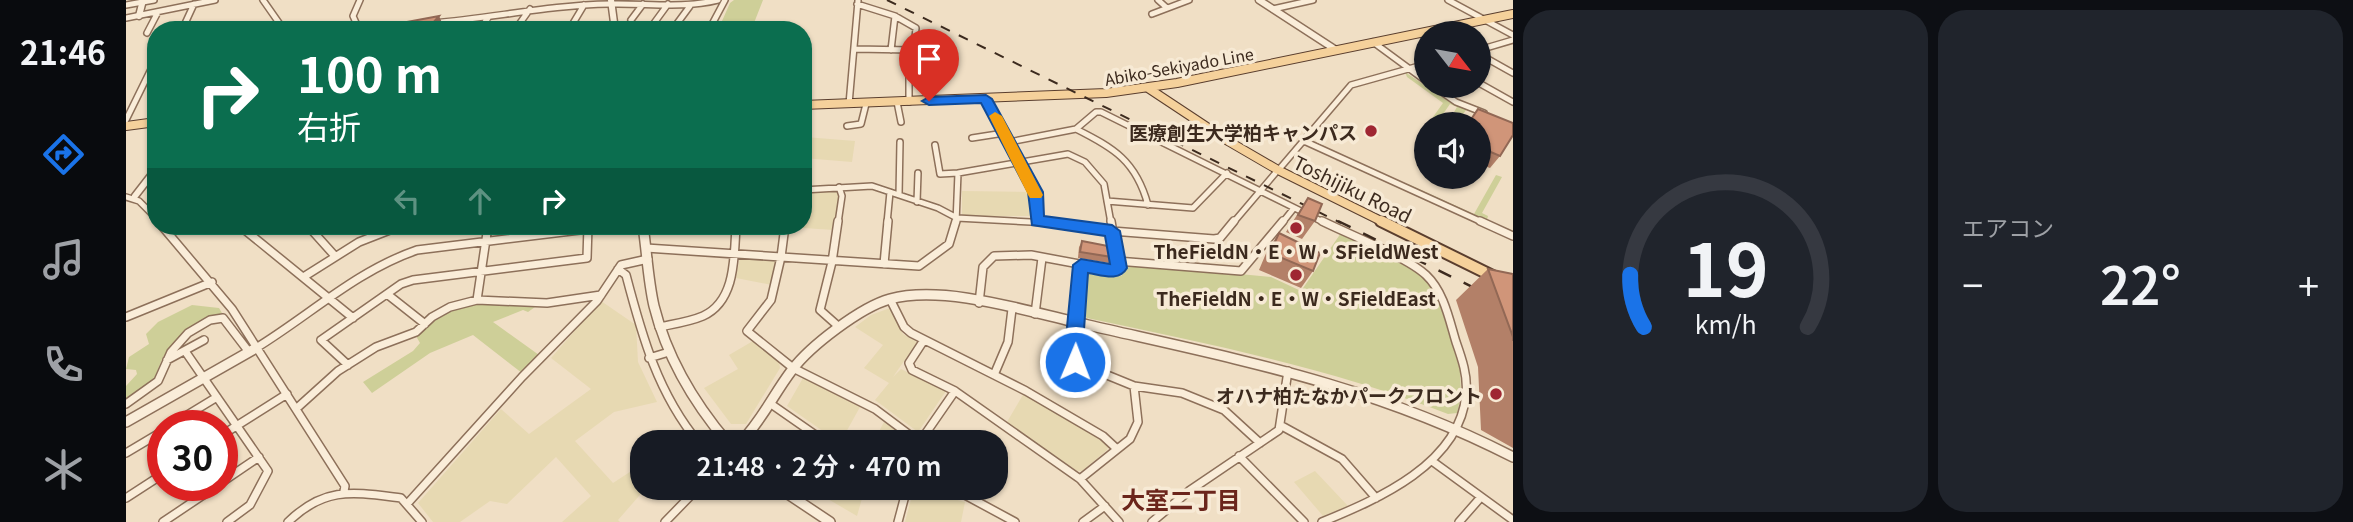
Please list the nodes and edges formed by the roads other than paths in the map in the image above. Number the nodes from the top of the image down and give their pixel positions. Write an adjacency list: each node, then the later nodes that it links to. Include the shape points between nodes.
1 (154, 0): 12 (street)
2 (215, 0): 13 (street)
3 (263, 0): 37 (street)
4 (360, 0): 38 (street)
5 (718, 0): 21 (street)
6 (725, 0): 46 (street)
7 (1158, 0): 22 (street)
8 (1188, 0): 22 (street)
9 (1259, 0): 24 (street)
10 (1313, 0): 24 (street)
11 (1448, 0): 34 (street)
12 (143, 1): 19 (street); 28 (street)
13 (208, 1): 16 (street)
14 (611, 2): 17 (street); 20 (street); 43 (street)
15 (857, 2): 29 (street); 50 (street)
16 (194, 4): 25 (street); 36 (street)
17 (643, 4): 18 (street); 33 (street)
18 (668, 4): 21 (street); 44 (street)
19 (126, 5)
20 (584, 5): 23 (street); 42 (street)
21 (690, 6): 45 (street)
22 (1167, 8): 26 (street)
23 (530, 9): 31 (street); 41 (street)
24 (1273, 9): 53 (street)
25 (158, 12): 28 (street); 35 (street)
26 (1152, 14)
27 (1513, 14): 34 (main road, Abiko-Sekiyado Line)
28 (139, 16): 30 (street)
29 (895, 16): 51 (street); 52 (street, via 916,28)
30 (126, 18)
31 (488, 18): 32 (street); 40 (street)
32 (466, 20): 39 (street)
33 (631, 20)
34 (1485, 20): 47 (street); 48 (main road, Abiko-Sekiyado Line)
35 (153, 21)
36 (186, 21)
37 (278, 21)
38 (355, 21)
39 (458, 21)
40 (486, 21)
41 (521, 21)
42 (574, 21)
43 (614, 21)
44 (656, 21)
45 (679, 21)
46 (714, 21)
47 (1513, 38): 49 (street)
48 (1373, 43): 53 (main road, Abiko-Sekiyado Line); 57 (street)
49 (1491, 47)
50 (855, 50): 51 (street); 69 (street)
51 (891, 50): 52 (street)
52 (911, 50): 58 (street)
53 (1336, 50): 62 (main road, Abiko-Sekiyado Line)
54 (1491, 59): 60 (street)
55 (945, 66): 58 (street, via 945,73)
56 (1414, 68): 57 (street)
57 (1410, 69): 59 (street); 81 (street, via 1351,85)
58 (909, 72): 67 (street)
59 (1414, 72)
60 (1513, 73)
61 (147, 77): 73 (street)
62 (1153, 87): 65 (main road, Abiko-Sekiyado Line); 86 (main road, Toshijiku Road)
63 (1491, 90): 68 (street)
64 (1450, 98): 72 (street)
65 (986, 99): 67 (main road, Abiko-Sekiyado Line); 79 (street)
66 (897, 102): 67 (main road, Abiko-Sekiyado Line); 70 (main road, Abiko-Sekiyado Line); 75 (street)
67 (909, 102)
68 (1513, 102)
69 (849, 104): 70 (main road, Abiko-Sekiyado Line); 71 (main road, Abiko-Sekiyado Line)
70 (866, 104): 77 (street, via 861,124)
71 (812, 106)
72 (1493, 117)
73 (126, 120)
74 (147, 122): 76 (main road)
75 (901, 122)
76 (126, 126)
77 (846, 126)
78 (1076, 129): 83 (street); 89 (street, via 1101,112); 99 (street, via 1117,150 1144,184)
79 (1004, 133): 80 (street); 83 (street)
80 (972, 138)
81 (1304, 141): 86 (street); 115 (street)
82 (900, 142): 95 (street)
83 (1009, 142): 85 (street)
84 (935, 145): 88 (street, via 940,174)
85 (1020, 164): 88 (street); 97 (street, via 1068,154 1088,165 1104,184); 103 (street, via 1035,192)
86 (1279, 169): 93 (street); 130 (main road, Toshijiku Road); 132 (main road, Toshijiku Road)
87 (918, 173): 98 (street)
88 (958, 173): 102 (street)
89 (1227, 173): 93 (street); 99 (street, via 1195,207)
90 (147, 179): 96 (street)
91 (839, 187): 92 (street); 94 (street, via 872,186); 124 (street, via 842,195)
92 (812, 189)
93 (1261, 191): 100 (street); 104 (street, via 1220,238)
94 (890, 192): 95 (street); 125 (street)
95 (899, 195): 98 (street)
96 (130, 197): 101 (street)
97 (1107, 201): 99 (street); 104 (street)
98 (917, 202): 102 (street)
99 (1148, 205)
100 (1294, 208): 123 (street, via 1241,271); 171 (street, via 1419,270 1438,287 1465,372 1466,396)
101 (147, 211)
102 (957, 218): 103 (street); 125 (street, via 949,244 925,263)
103 (1037, 221): 104 (street)
104 (1112, 231): 123 (street)
105 (170, 235): 131 (street)
106 (252, 235): 129 (street)
107 (316, 235): 119 (street)
108 (373, 235): 119 (street)
109 (487, 235): 116 (street)
110 (530, 235): 116 (street)
111 (588, 235): 128 (street, via 587,258)
112 (644, 235): 117 (street)
113 (735, 235): 118 (street)
114 (784, 235): 120 (street)
115 (1513, 236)
116 (486, 241): 128 (street); 135 (street, via 394,257)
117 (646, 248): 118 (street); 122 (street)
118 (734, 254): 120 (street); 146 (street, via 732,277 715,307 707,314)
119 (335, 256): 129 (street)
120 (781, 257): 124 (street); 155 (street, via 771,300 747,331)
121 (1042, 258): 126 (street); 138 (street, via 1000,255 989,259); 140 (street)
122 (648, 259): 127 (street); 146 (street)
123 (1117, 261): 126 (street, via 1119,268 1112,272)
124 (832, 262): 125 (street); 145 (street, via 820,310)
125 (884, 264)
126 (1081, 265): 143 (street)
127 (618, 269): 134 (street); 152 (street, via 626,275)
128 (481, 271): 133 (street, via 413,281); 137 (street)
129 (305, 276): 135 (street)
130 (1513, 280)
131 (212, 282): 141 (street); 149 (street)
132 (1513, 286)
133 (387, 293): 142 (street); 144 (street)
134 (601, 295): 137 (street, via 547,303); 199 (street)
135 (328, 297): 142 (street); 149 (street, via 296,324)
136 (890, 299): 138 (street, via 936,295); 145 (street); 148 (street, via 904,327)
137 (477, 300): 144 (street, via 450,307)
138 (979, 303): 139 (street)
139 (1012, 309): 140 (street); 157 (street, via 1007,342)
140 (1035, 314): 143 (street)
141 (126, 317)
142 (353, 318): 154 (street, via 321,340)
143 (1076, 323): 156 (street); 159 (street, via 1075,362)
144 (425, 324): 154 (street)
145 (838, 326): 155 (street)
146 (659, 327): 151 (street)
147 (204, 340): 150 (street)
148 (924, 340): 157 (street); 160 (street, via 909,367)
149 (253, 350): 153 (street, via 223,318 188,333); 158 (street); 161 (street)
150 (185, 351): 153 (street); 158 (street)
151 (669, 352): 152 (street); 174 (street, via 687,388)
152 (649, 358): 173 (street, via 672,408)
153 (167, 360): 163 (street, via 158,381)
154 (348, 365): 165 (street)
155 (793, 368): 164 (street); 177 (street, via 875,409)
156 (1288, 372): 170 (street); 171 (street, via 1403,406)
157 (994, 375): 181 (street, via 1103,436)
158 (203, 377): 162 (street); 168 (street)
159 (1134, 386): 180 (street, via 1182,393 1224,410); 181 (street, via 1138,422 1130,439)
160 (955, 391): 178 (street); 188 (street)
161 (287, 394): 165 (street); 169 (street)
162 (216, 397): 166 (street); 167 (street)
163 (126, 404)
164 (771, 404): 175 (street); 176 (street)
165 (297, 408): 190 (street, via 345,485)
166 (195, 410)
167 (225, 410)
168 (126, 422)
169 (238, 425)
170 (1280, 425): 180 (street); 193 (street, via 1342,459)
171 (1458, 428): 185 (street); 186 (street)
172 (238, 429): 184 (street)
173 (689, 430)
174 (718, 430)
175 (752, 430)
176 (808, 430)
177 (903, 430)
178 (927, 430)
179 (147, 441): 182 (street)
180 (1260, 443): 183 (street)
181 (1117, 449): 188 (street)
182 (126, 453)
183 (1239, 456): 212 (street); 213 (street)
184 (259, 457): 187 (street); 203 (street, via 268,471 250,505)
185 (1513, 457)
186 (1432, 461): 191 (street); 193 (street)
187 (238, 471)
188 (1080, 479): 200 (street)
189 (147, 484): 192 (street)
190 (344, 491): 199 (street, via 401,498); 204 (street, via 310,502)
191 (1480, 497): 201 (street); 215 (street)
192 (126, 498)
193 (1376, 498): 214 (street)
194 (686, 500): 206 (street)
195 (797, 500): 207 (street)
196 (904, 500): 208 (street)
197 (974, 500): 209 (street)
198 (194, 501): 202 (street)
199 (407, 504): 205 (street)
200 (1105, 506): 210 (street); 211 (street)
201 (1513, 520)
202 (163, 522)
203 (227, 522)
204 (288, 522)
205 (422, 522)
206 (665, 522)
207 (830, 522)
208 (898, 522)
209 (1015, 522)
210 (1083, 522)
211 (1119, 522)
212 (1152, 522)
213 (1304, 522)
214 (1322, 522)
215 (1459, 522)

